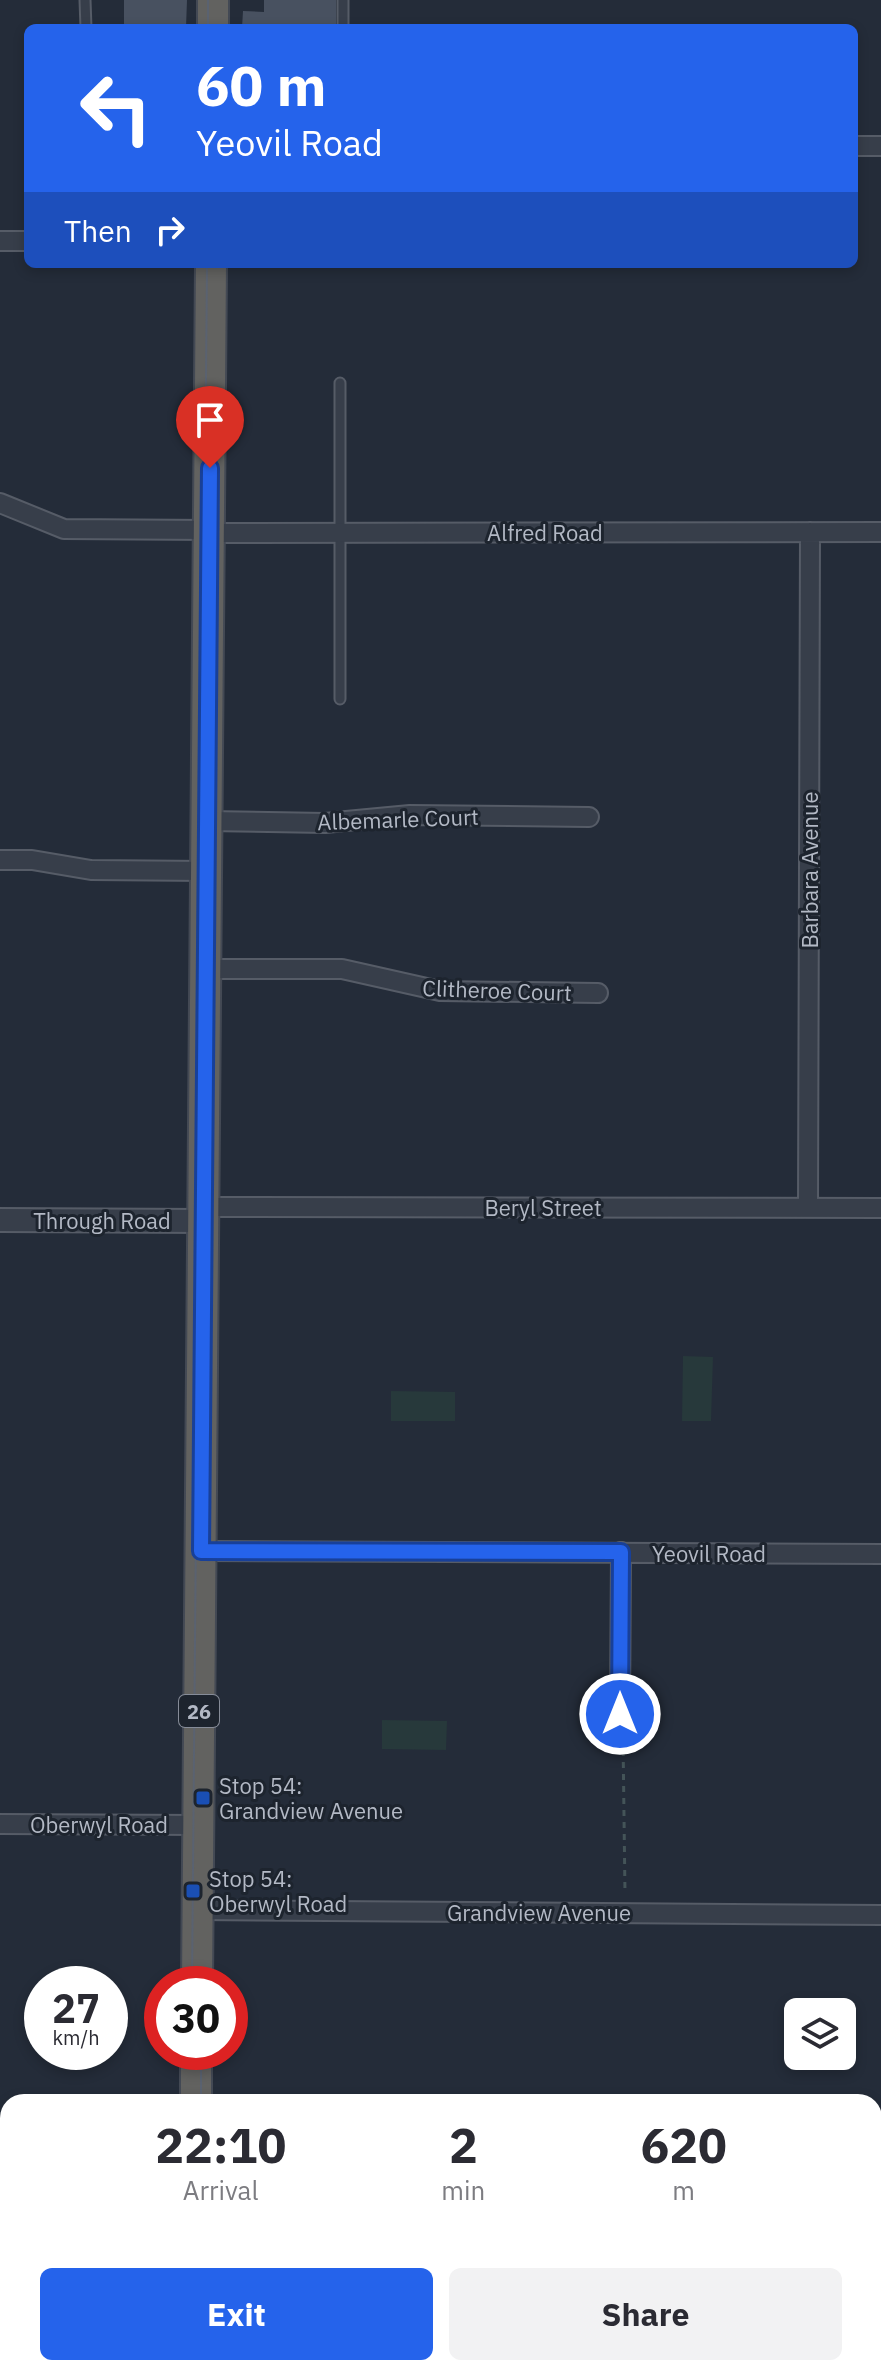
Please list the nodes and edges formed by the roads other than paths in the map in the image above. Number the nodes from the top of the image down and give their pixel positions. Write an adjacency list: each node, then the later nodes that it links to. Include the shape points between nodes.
1 (85, 0): 4 (lane)
2 (213, 0): 5 (highway)
3 (343, 0): 6 (lane)
4 (86, 24)
5 (213, 24)
6 (343, 24)
7 (858, 146): 8 (street)
8 (881, 146)
9 (0, 241): 10 (street)
10 (24, 241)
11 (211, 268): 14 (highway, 26)
12 (340, 383): 15 (lane)
13 (0, 503): 14 (street, Alfred Road, via 64,529)
14 (210, 531): 15 (street, Alfred Road); 20 (highway, 26)
15 (340, 532): 16 (street, Alfred Road); 18 (lane)
16 (810, 532): 17 (street, Alfred Road); 25 (street, Barbara Avenue)
17 (881, 532)
18 (340, 699)
19 (589, 817): 20 (street, Albemarle Court)
20 (207, 821): 22 (highway, 26)
21 (0, 860): 22 (street, via 91,870)
22 (207, 871): 23 (highway, 26)
23 (207, 969): 24 (street, Clitheroe Court, via 342,969 425,990); 27 (highway, 26)
24 (598, 993)
25 (808, 1207): 26 (street, Beryl Street); 27 (street, Beryl Street)
26 (881, 1208)
27 (204, 1214): 28 (street, Through Road); 29 (highway, 26)
28 (0, 1220)
29 (201, 1551): 30 (street, Yeovil Road); 34 (highway, 26)
30 (621, 1552): 31 (street, Yeovil Road); 32 (street)
31 (881, 1554)
32 (620, 1714)
33 (0, 1824): 34 (street, Oberwyl Road)
34 (198, 1825): 35 (highway, 26)
35 (197, 1910): 36 (street, Grandview Avenue); 37 (highway, 26)
36 (881, 1915)
37 (197, 1966)
38 (196, 2070): 39 (highway)
39 (196, 2094)

